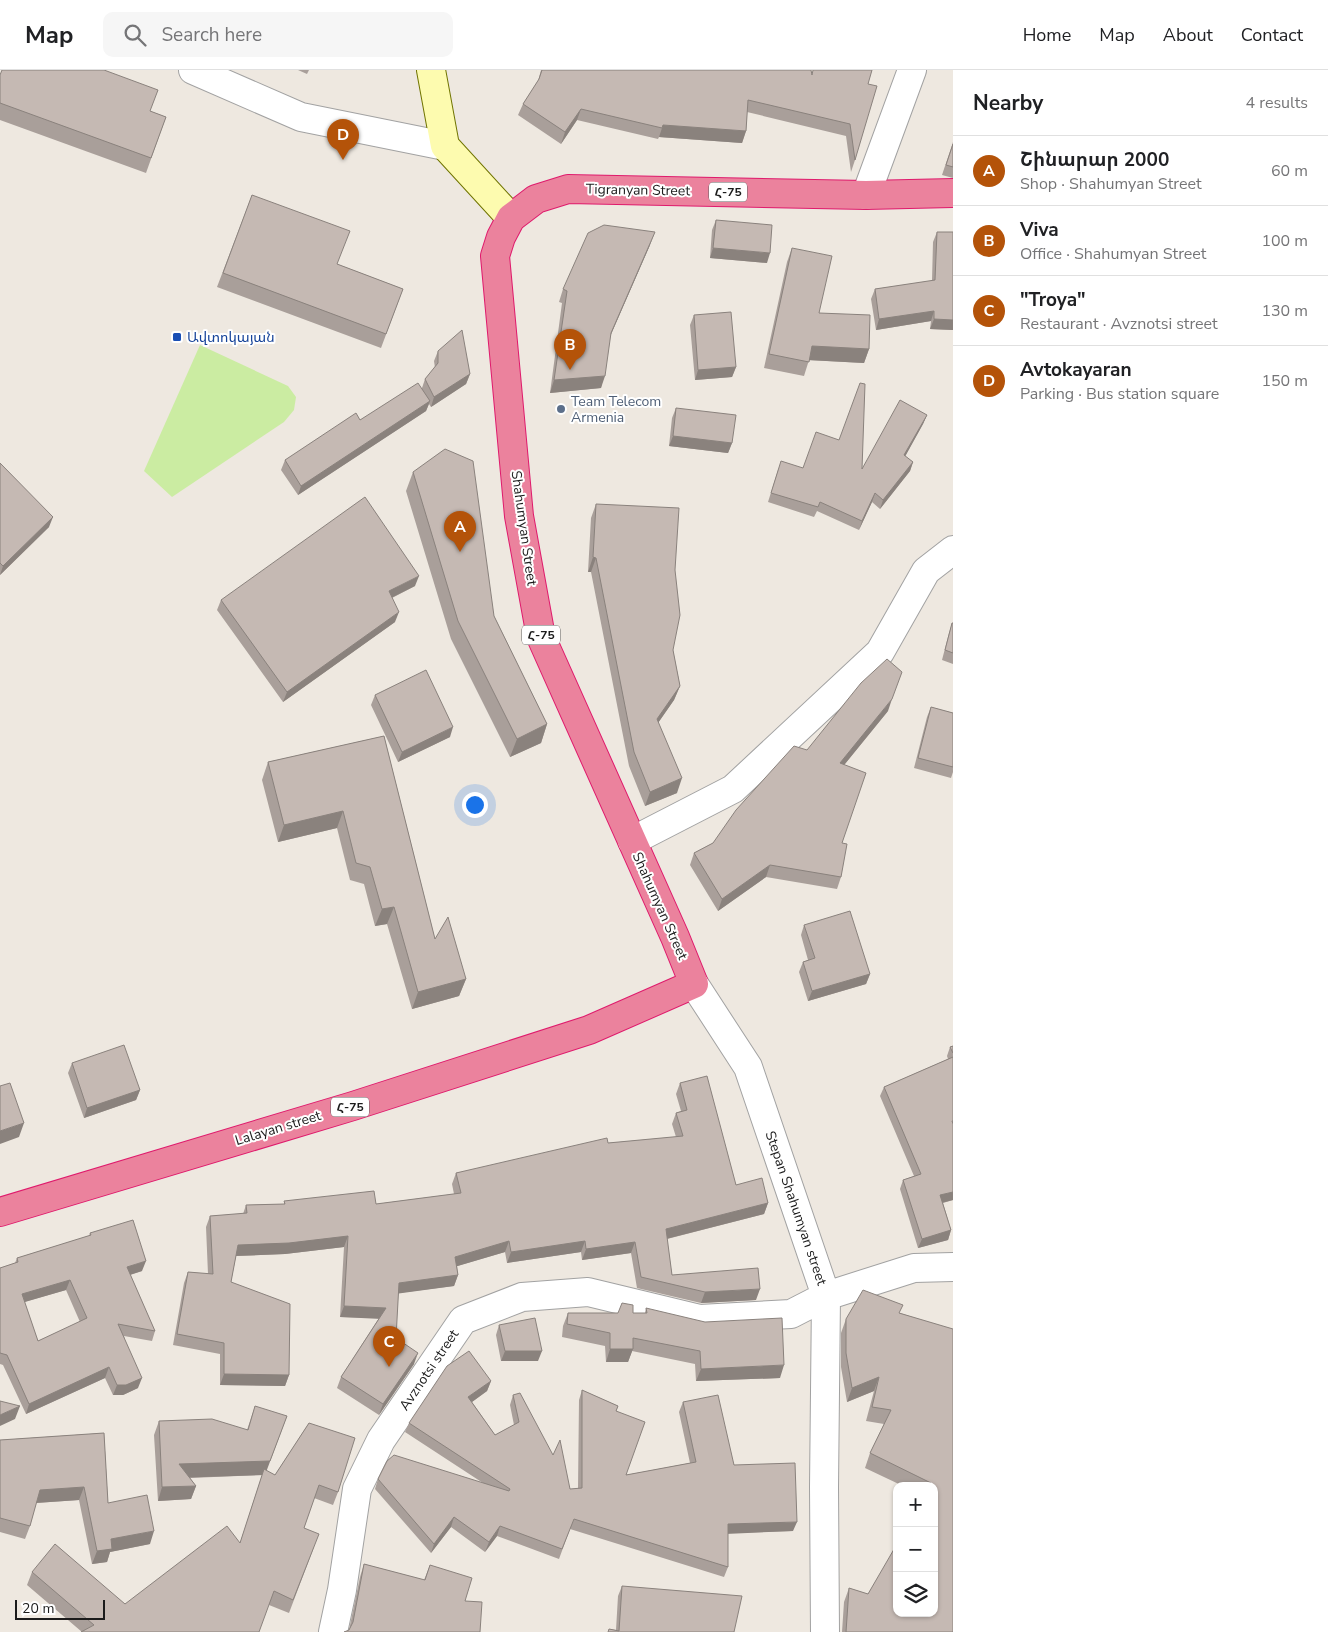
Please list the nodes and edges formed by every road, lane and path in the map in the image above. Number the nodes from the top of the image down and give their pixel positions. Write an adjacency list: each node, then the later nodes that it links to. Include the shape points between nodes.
1 (192, 70): 4 (street, via 301,117)
2 (431, 70): 4 (street)
3 (912, 70): 6 (street)
4 (445, 146): 7 (street)
5 (953, 193): 6 (highway, Tigranyan Street / Հ-75)
6 (866, 195): 7 (highway, Tigranyan Street / Հ-75, via 568,188 536,199)
7 (511, 218): 9 (highway, Shahumyan Street / Հ-75, via 501,236 496,256 519,516 541,637)
8 (953, 550): 9 (street, via 926,571 880,652 733,790)
9 (632, 841): 10 (highway, Shahumyan Street / Հ-75)
10 (694, 984): 11 (highway, Lalayan street / Հ-75, via 589,1030 353,1106); 13 (street, Stepan Shahumyan street, via 748,1066)
11 (0, 1212)
12 (953, 1267): 13 (street, Avznotsi street, via 914,1268)
13 (826, 1296): 14 (street, Avznotsi street, via 791,1314 700,1319 579,1292 522,1297 463,1320 381,1440 357,1490); 15 (street, Stepan Shahumyan street)
14 (333, 1632)
15 (825, 1632)

